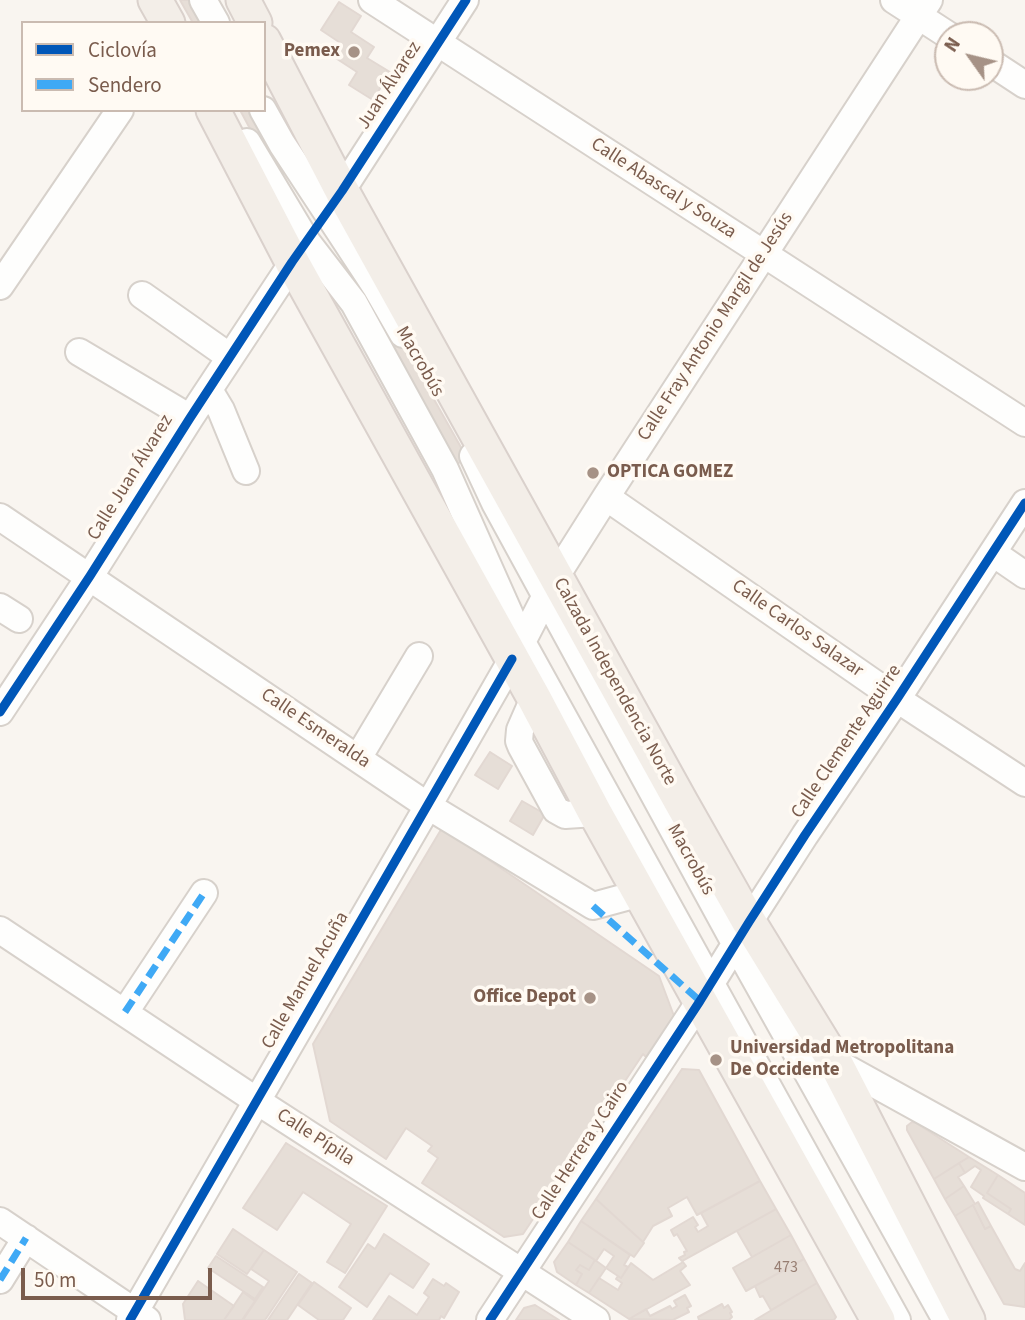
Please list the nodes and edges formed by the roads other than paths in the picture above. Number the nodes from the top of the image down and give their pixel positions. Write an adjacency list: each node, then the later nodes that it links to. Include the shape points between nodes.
1 (155, 0): 9 (main road)
2 (169, 0): 10 (street)
3 (203, 0): 11 (street)
4 (243, 0): 12 (main road)
5 (372, 0): 13 (street, Calle Abascal y Souza)
6 (465, 0): 13 (street, Juan Álvarez)
7 (894, 0): 8 (street)
8 (924, 8): 23 (street, Calle Fray Antonio Margil de Jesús)
9 (167, 21)
10 (180, 21)
11 (215, 21)
12 (254, 21)
13 (437, 43): 21 (street, Juan Álvarez); 23 (street, Calle Abascal y Souza)
14 (266, 46): 21 (main road, Calzada Independencia Norte)
15 (1004, 71): 16 (street)
16 (1025, 85)
17 (119, 112): 24 (street)
18 (214, 112): 22 (main road)
19 (230, 112): 22 (street)
20 (264, 112): 21 (street, via 282,144)
21 (335, 202): 22 (street, Juan Álvarez); 38 (main road, Calzada Independencia Norte)
22 (300, 252): 27 (street, Calle Juan Álvarez); 39 (main road)
23 (764, 254): 30 (street, Calle Abascal y Souza); 32 (street, Calle Fray Antonio Margil de Jesús)
24 (0, 286)
25 (142, 295): 27 (street)
26 (79, 352): 29 (street)
27 (230, 357): 28 (street, Calle Juan Álvarez)
28 (209, 390): 29 (street, Calle Juan Álvarez); 31 (street)
29 (190, 418): 37 (street, Calle Juan Álvarez)
30 (1025, 423)
31 (246, 471)
32 (606, 496): 38 (street, Calle Fray Antonio Margil de Jesús); 41 (street, Calle Carlos Salazar)
33 (1025, 503): 35 (street, Calle Clemente Aguirre)
34 (0, 517): 37 (street, Calle Esmeralda)
35 (993, 553): 36 (street); 41 (street, Calle Clemente Aguirre)
36 (1025, 575)
37 (90, 576): 42 (street, Calle Juan Álvarez); 43 (street, Calle Esmeralda)
38 (551, 586): 39 (street, Calle Fray Antonio Margil de Jesús); 49 (main road, Calzada Independencia Norte)
39 (517, 651): 45 (street, Calle Manuel Acuña); 47 (main road, via 534,698); 50 (street)
40 (419, 656): 43 (street)
41 (897, 699): 44 (street, Calle Carlos Salazar); 49 (street, Calle Clemente Aguirre)
42 (0, 712)
43 (358, 758): 45 (street, Calle Esmeralda)
44 (1025, 783)
45 (429, 806): 47 (street, Calle Esmeralda, via 593,906); 53 (street, Calle Manuel Acuña)
46 (204, 893): 51 (street)
47 (641, 893): 50 (main road)
48 (0, 930): 51 (street, Calle Pípila)
49 (742, 933): 50 (street, Calle Clemente Aguirre); 52 (main road, Calzada Independencia Norte); 64 (street)
50 (706, 992): 57 (street, Calle Herrera y Cairo); 62 (main road); 63 (street)
51 (125, 1012): 53 (street, Calle Pípila)
52 (835, 1062): 54 (street); 65 (main road, Calzada Independencia Norte)
53 (257, 1101): 57 (street, Calle Pípila); 59 (street, Calle Manuel Acuña)
54 (1025, 1167)
55 (0, 1221): 56 (street)
56 (26, 1238): 58 (street); 59 (street)
57 (522, 1272): 60 (street, Calle Herrera y Cairo); 61 (street, Calle Pípila)
58 (0, 1280)
59 (137, 1317)
60 (490, 1320)
61 (596, 1320)
62 (878, 1320)
63 (897, 1320)
64 (946, 1320)
65 (968, 1320)

